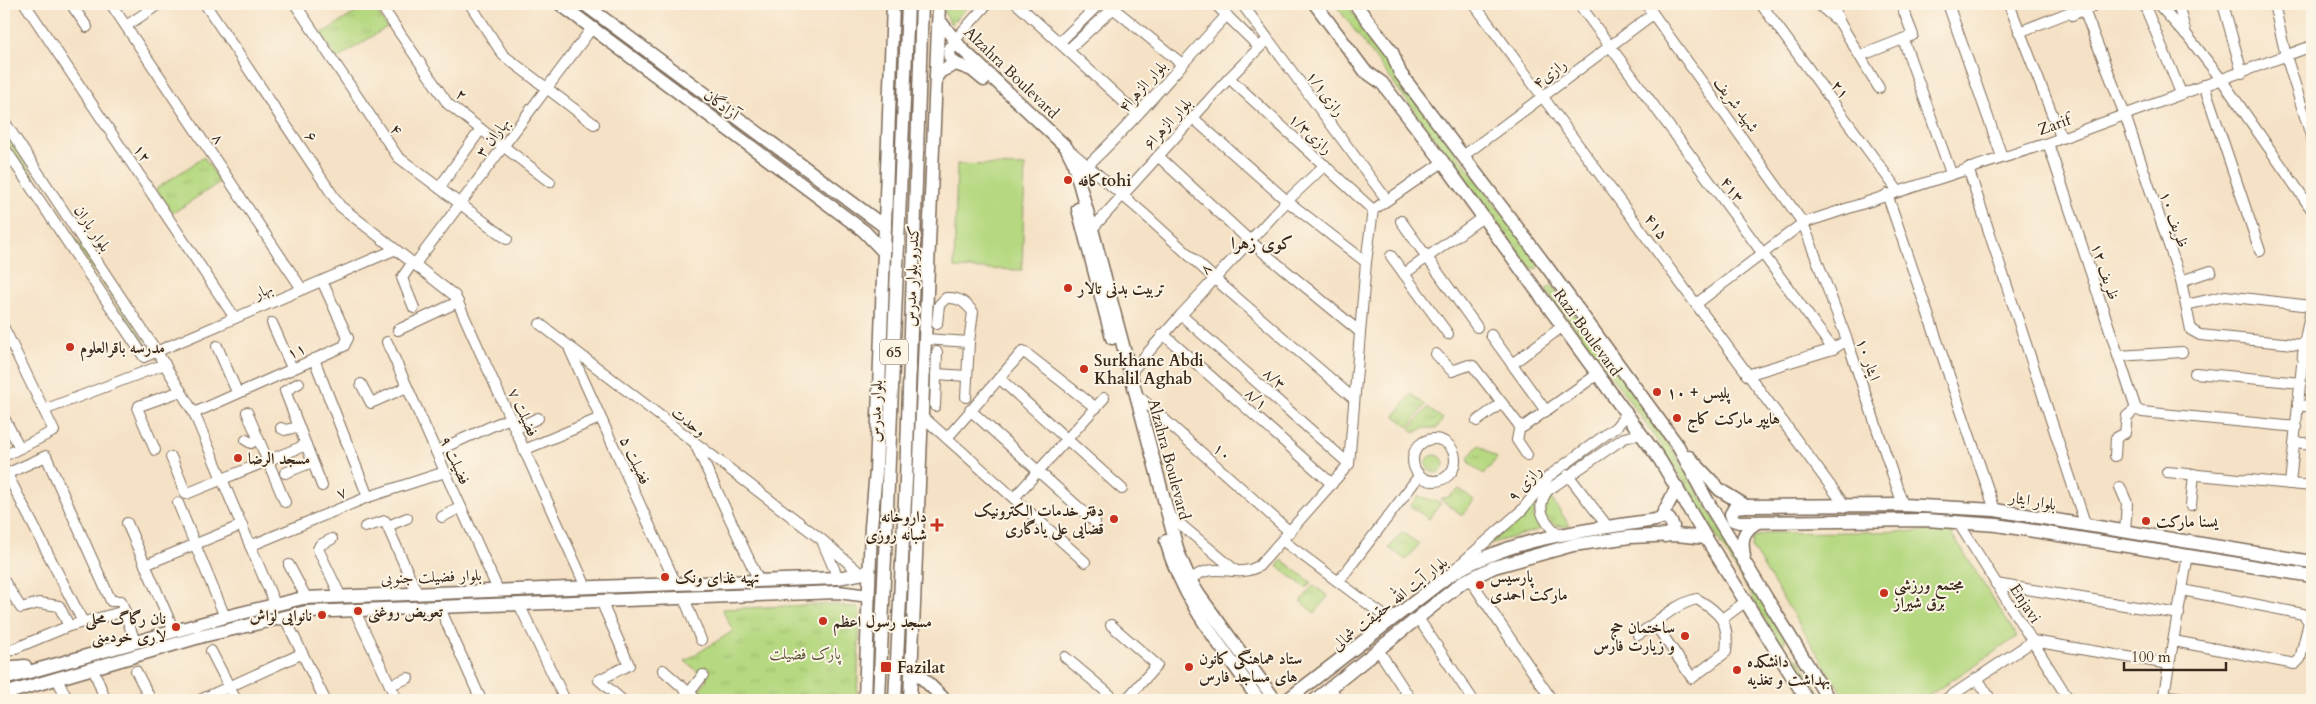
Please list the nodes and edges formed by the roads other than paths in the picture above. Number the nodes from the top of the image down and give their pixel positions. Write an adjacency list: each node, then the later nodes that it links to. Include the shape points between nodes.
1 (25, 4): 133 (street, ۱۲)
2 (71, 4): 44 (street)
3 (111, 4): 43 (street, ۸)
4 (159, 4): 43 (street)
5 (206, 4): 110 (street, ۶, via 340,206)
6 (296, 4): 91 (street, ۴, via 398,157)
7 (380, 4): 74 (street, ۲, via 448,104)
8 (470, 4): 65 (street, via 503,54)
9 (560, 4): 45 (main road, آزادگان)
10 (584, 4): 100 (main road, آزادگان)
11 (893, 4): 105 (main road, کندرو بلوار مدرس)
12 (908, 4): 143 (main road, بلوار مدرس / 65)
13 (922, 4): 114 (main road, بلوار مدرس / 65)
14 (939, 4): 41 (main road, کندرو بلوار مدرس)
15 (987, 4): 51 (street)
16 (1017, 4): 50 (street)
17 (1099, 4): 50 (street)
18 (1215, 4): 40 (street)
19 (1242, 4): 49 (street, رازی۱/۱)
20 (1315, 4): 84 (main road, Razi Boulevard, via 1365,71 1382,83)
21 (1355, 4): 82 (main road, Razi Boulevard, via 1392,52 1400,73)
22 (1474, 4): 68 (street, ۴۱۵)
23 (1579, 4): 52 (street, ۴۱۳)
24 (1646, 4): 39 (street, شهید شریف)
25 (1761, 4): 92 (street, ۲۱)
26 (1818, 4): 42 (street)
27 (1834, 4): 42 (street)
28 (1901, 4): 48 (street, via 1913,35)
29 (1948, 4): 83 (street)
30 (2009, 4): 46 (street)
31 (2144, 4): 67 (street)
32 (2158, 4): 47 (street)
33 (2178, 4): 47 (street)
34 (2222, 4): 60 (street)
35 (2274, 4): 57 (street)
36 (1113, 5): 55 (street); 59 (street)
37 (2089, 7): 38 (street, via 2072,14); 70 (street, ظریف ۱۰)
38 (2068, 8): 46 (street)
39 (1654, 14): 52 (street, رازی۴); 104 (street, شهید شریف)
40 (1227, 15): 54 (street); 59 (street, بلوار الزهرا۴)
41 (939, 20): 51 (main road, Alzahra Boulevard); 61 (main road, کندرو بلوار مدرس)
42 (1840, 23): 56 (street)
43 (126, 26): 126 (street, ۸)
44 (87, 27)
45 (592, 28): 65 (street, بهاران ۳); 107 (main road, آزادگان)
46 (2019, 32): 75 (street)
47 (2186, 34): 63 (street)
48 (1903, 39): 56 (street); 88 (street)
49 (1267, 40): 54 (street, بلوار الزهرا۶); 95 (street, رازی۱/۱)
50 (1060, 42): 55 (street)
51 (956, 43): 58 (main road, via 948,53); 80 (main road, Alzahra Boulevard)
52 (1610, 46): 68 (street, رازی۴); 113 (street, ۴۱۳)
53 (2312, 46): 57 (street, Zarif)
54 (1259, 47): 62 (street, بلوار الزهرا۶)
55 (1068, 50): 69 (street)
56 (1860, 56): 66 (street)
57 (2286, 56): 60 (street, Zarif); 76 (street)
58 (956, 64): 61 (main road, Alzahra Boulevard, via 940,71); 364 (main road, Alzahra Boulevard, via 972,70 1060,151 1070,178 1176,574)
59 (1182, 64): 69 (street, بلوار الزهرا۴)
60 (2242, 73): 63 (street, Zarif)
61 (936, 78): 101 (main road, کندرو بلوار مدرس)
62 (1229, 78): 71 (street, بلوار الزهرا۶); 86 (street, رازی۱/۳)
63 (2221, 79): 64 (street, Zarif); 99 (street)
64 (2204, 85): 67 (street, Zarif); 111 (street)
65 (547, 88): 72 (street); 78 (street, بهاران ۳)
66 (1879, 88)
67 (2181, 93): 70 (street, Zarif)
68 (1543, 96): 82 (street, رازی۴); 128 (street, ۴۱۵)
69 (1136, 113): 85 (street, بلوار الزهرا۴, via 1112,143)
70 (2125, 115): 75 (street, Zarif); 125 (street, ظریف ۱۰)
71 (1193, 118): 81 (street, بلوار الزهرا۶); 96 (street)
72 (594, 124)
73 (5, 125): 156 (street, بلوار باران)
74 (481, 130): 78 (street, ۲); 91 (street)
75 (2061, 138): 77 (street, Zarif)
76 (2312, 139)
77 (2048, 143): 83 (street, Zarif); 160 (street, ظریف ۱۲)
78 (504, 146): 90 (street, ۲); 97 (street, بهاران ۳)
79 (4, 147): 161 (street, بلوار باران)
80 (1066, 147): 85 (street); 89 (main road, Alzahra Boulevard)
81 (1158, 156): 94 (street, بلوار الزهرا۶); 109 (street)
82 (1463, 156): 119 (main road, Razi Boulevard)
83 (2002, 157): 87 (street, Zarif)
84 (1443, 162): 95 (street); 102 (main road, Razi Boulevard)
85 (1088, 165): 89 (street, بلوار الزهرا۴); 94 (street)
86 (1324, 165): 96 (street, ۸); 98 (street, رازی۱/۳)
87 (1968, 168): 88 (street, Zarif); 269 (street)
88 (1951, 174): 92 (street, Zarif)
89 (1077, 175): 106 (main road, Alzahra Boulevard)
90 (550, 182)
91 (439, 188): 97 (street, ۴)
92 (1898, 191): 93 (street, Zarif)
93 (1887, 194): 104 (street, Zarif); 258 (street)
94 (1122, 196): 106 (street, بلوار الزهرا۶); 122 (street)
95 (1387, 200): 98 (street)
96 (1287, 201): 109 (street, ۸); 117 (street)
97 (460, 204): 108 (street, ۴); 118 (street, بهاران ۳)
98 (1373, 210): 117 (street)
99 (2312, 210)
100 (872, 218): 105 (main road, آزادگان); 107 (main road)
101 (930, 218): 114 (main road); 148 (main road, کندرو بلوار مدرس)
102 (1483, 218): 116 (street); 124 (main road, Razi Boulevard)
103 (1401, 221): 116 (street)
104 (1803, 223): 113 (street, Zarif); 149 (street, ایثار ۱۰)
105 (885, 227): 112 (main road, کندرو بلوار مدرس)
106 (1092, 229): 167 (main road, Alzahra Boulevard)
107 (864, 231): 112 (main road, آزادگان)
108 (507, 239)
109 (1251, 242): 122 (street, ۸); 142 (street)
110 (394, 250): 118 (street, ۶); 123 (street, بهار)
111 (2260, 251)
112 (884, 252): 234 (main road, کندرو بلوار مدرس)
113 (1762, 253): 128 (street, Zarif); 155 (street, ۴۱۳)
114 (914, 254): 147 (main road, بلوار مدرس / 65)
115 (1391, 256): 121 (street)
116 (1427, 258): 121 (street); 139 (street)
117 (1366, 262): 142 (street)
118 (414, 263): 127 (street, فضیلت ۷, via 455,296); 131 (street, بهاران ۳, via 402,278)
119 (1547, 267): 124 (main road); 219 (main road, Razi Boulevard)
120 (2211, 271): 125 (street)
121 (1404, 274): 145 (street)
122 (1215, 279): 132 (street, ۸); 183 (street)
123 (322, 280): 126 (street, بهار); 162 (street, ۱۱, via 348,338 344,346)
124 (1530, 281): 138 (main road, Razi Boulevard)
125 (2181, 281): 129 (street, ظریف ۱۰)
126 (302, 290): 133 (street, بهار)
127 (458, 302): 141 (street); 198 (street, فضیلت ۷)
128 (1696, 304): 171 (street, ۴۱۵)
129 (2186, 304): 130 (street, via 2225,296); 152 (street, ظریف ۱۰, via 2191,330 2195,333)
130 (2312, 306): 135 (street)
131 (414, 308)
132 (1180, 314): 144 (street, ۸); 230 (street, ۸/۳)
133 (235, 318): 156 (street, بهار)
134 (272, 323): 166 (street)
135 (2310, 323): 152 (street)
136 (540, 324): 154 (street, وحدت)
137 (937, 324): 151 (street, via 939,305 946,298 957,298 966,303 973,312)
138 (1563, 326): 164 (street); 170 (main road, Razi Boulevard)
139 (1477, 327)
140 (4, 328): 190 (street)
141 (398, 330)
142 (1360, 332): 183 (street)
143 (894, 334): 147 (main road); 218 (main road, بلوار مدرس / 65)
144 (1163, 334): 167 (street, ۸); 241 (street, ۸/۱)
145 (1448, 334)
146 (1491, 335): 164 (street)
147 (912, 336): 272 (main road, بلوار مدرس / 65)
148 (925, 339): 151 (street); 196 (main road, کندرو بلوار مدرس)
149 (1846, 340): 155 (street); 253 (street, ایثار ۱۰)
150 (388, 342): 177 (street, فضیلت ۹)
151 (969, 342): 172 (street)
152 (2304, 344): 165 (street)
153 (217, 346): 179 (street)
154 (569, 349): 200 (street, فضیلت ۵); 216 (street, وحدت)
155 (1833, 349): 171 (street)
156 (157, 352): 161 (street, بهار); 163 (street, بلوار باران)
157 (937, 352): 169 (street)
158 (2182, 352): 160 (street)
159 (1436, 354): 184 (street, via 1452,370 1473,366)
160 (2118, 356): 189 (street, ظریف ۱۲)
161 (144, 357)
162 (314, 359): 166 (street, ۱۱); 249 (street)
163 (164, 364): 178 (street, بلوار باران); 190 (street)
164 (1512, 364): 192 (street)
165 (2308, 366): 175 (street)
166 (292, 368): 179 (street, ۱۱)
167 (1130, 372): 180 (main road, Alzahra Boulevard)
168 (2195, 373): 175 (street)
169 (936, 374): 172 (street); 186 (street)
170 (1598, 374): 192 (street); 195 (main road, Razi Boulevard)
171 (1747, 375): 257 (street, ۴۱۵)
172 (967, 376): 181 (street)
173 (999, 378): 188 (street, via 1023,351); 191 (street); 213 (street)
174 (299, 383): 203 (street, via 284,391)
175 (2301, 383): 185 (street)
176 (361, 384): 177 (street, via 371,403)
177 (407, 387): 223 (street, فضیلت ۹)
178 (181, 391): 194 (street, بلوار باران); 221 (street, via 138,408)
179 (237, 392): 194 (street, ۱۱)
180 (1135, 394): 259 (main road, Alzahra Boulevard); 273 (street, ۱۰)
181 (966, 397)
182 (1104, 398): 188 (street)
183 (1354, 399): 230 (street)
184 (1502, 403): 201 (street); 202 (street)
185 (2299, 405): 187 (street); 205 (street)
186 (935, 406)
187 (2312, 406)
188 (1096, 408): 213 (street)
189 (2136, 409): 205 (street); 226 (street, via 2127,416 2125,432 2116,438)
190 (44, 410): 220 (street, via 54,431)
191 (970, 410): 209 (street); 231 (street)
192 (1546, 411): 202 (street, via 1527,425)
193 (247, 412): 211 (street)
194 (194, 413): 240 (street, بلوار باران)
195 (1627, 414): 204 (street, رازی ۹); 208 (main road, Razi Boulevard)
196 (921, 415): 209 (street); 287 (main road, کندرو بلوار مدرس)
197 (4, 418): 220 (street)
198 (510, 418): 207 (street, فضیلت ۷); 223 (street)
199 (538, 418): 207 (street)
200 (600, 418): 222 (street); 302 (street, فضیلت ۵)
201 (1477, 421)
202 (1520, 425): 224 (street, via 1517,440)
203 (298, 427): 206 (street); 212 (street)
204 (1616, 427): 210 (street, via 1624,432); 247 (street, رازی ۹, via 1549,476)
205 (2297, 427): 215 (street)
206 (281, 428)
207 (515, 428): 222 (street, فضیلت ۷)
208 (1641, 434): 210 (street, رازی ۹); 245 (main road, Razi Boulevard)
209 (947, 438): 250 (street)
210 (1624, 438): 238 (street, رازی ۹)
211 (258, 439): 214 (street, via 251,443); 228 (street)
212 (307, 439): 228 (street); 229 (street)
213 (1067, 439): 231 (street); 248 (street)
214 (246, 440)
215 (2295, 442): 217 (street); 242 (street)
216 (696, 444): 279 (street, وحدت); 299 (street)
217 (2312, 444)
218 (890, 446): 234 (main road); 352 (main road, بلوار مدرس / 65)
219 (1678, 446): 255 (main road, via 1720,490); 290 (main road, Razi Boulevard)
220 (20, 448): 225 (street)
221 (155, 450)
222 (524, 450): 304 (street, فضیلت ۷)
223 (436, 451): 233 (street, فضیلت ۹)
224 (1527, 455)
225 (4, 456)
226 (2115, 456)
227 (171, 457): 240 (street, via 186,494)
228 (268, 460): 240 (street); 251 (street)
229 (312, 462): 232 (street); 243 (street)
230 (1349, 464): 241 (street)
231 (1038, 471): 250 (street); 263 (street)
232 (285, 472)
233 (445, 472): 249 (street, ۷); 256 (street, فضیلت ۹)
234 (876, 472): 292 (main road, کندرو بلوار مدرس)
235 (2167, 472): 237 (street)
236 (6, 474): 320 (street, via 46,456 111,601 121,601); 327 (street)
237 (2194, 474): 242 (street); 254 (street)
238 (1568, 475): 247 (street, رازی ۹); 271 (street)
239 (1419, 476): 239 (street, via 1435,481 1450,474 1455,458 1448,444 1433,438 1418,445 1412,461); 300 (street)
240 (222, 480): 267 (street, بلوار باران)
241 (1332, 484): 273 (street)
242 (2290, 484): 244 (street)
243 (322, 486)
244 (2312, 486)
245 (1677, 487): 262 (main road); 277 (main road, Razi Boulevard)
246 (2120, 487): 274 (street, via 2127,504)
247 (1544, 488): 275 (street, رازی ۹, via 1540,509 1545,521); 293 (street, رازی ۹)
248 (1122, 489)
249 (368, 497): 282 (street, ۷)
250 (1014, 498): 284 (street)
251 (285, 502)
252 (178, 503): 281 (street)
253 (1903, 505): 257 (main road, بلوار ایثار); 258 (main road, بلوار ایثار)
254 (2191, 505)
255 (1746, 506): 257 (main road, بلوار ایثار); 266 (main road, بلوار ایثار, via 1733,509 1733,520)
256 (461, 507): 260 (street); 305 (street, فضیلت ۹)
257 (1846, 507)
258 (1995, 510): 269 (main road, بلوار ایثار)
259 (1167, 514): 291 (street); 297 (main road, Alzahra Boulevard)
260 (442, 517)
261 (407, 518): 268 (street)
262 (1661, 518): 271 (main road, بلوار آیت الله حقیقت شمالی); 276 (main road, via 1669,519 1673,526)
263 (1095, 522)
264 (1958, 522): 266 (main road, بلوار ایثار); 283 (main road, بلوار ایثار); 303 (street, Enjavi)
265 (127, 523): 288 (street)
266 (1756, 523): 290 (main road, via 1746,531 1741,542)
267 (242, 525): 281 (street); 282 (street, بلوار باران)
268 (388, 526): 270 (street, via 383,520); 308 (street)
269 (2086, 526): 274 (main road, بلوار ایثار)
270 (365, 527)
271 (1608, 527): 275 (main road, بلوار آیت الله حقیقت شمالی)
272 (903, 528): 287 (main road); 381 (main road, بلوار مدرس / 65)
273 (1290, 532): 280 (street)
274 (2125, 532): 286 (main road, بلوار ایثار)
275 (1557, 534): 293 (main road, بلوار آیت الله حقیقت شمالی, via 1526,542 1463,566)
276 (1665, 536): 277 (main road, بلوار آیت الله حقیقت شمالی); 296 (main road, بلوار آیت الله حقیقت شمالی, via 1572,545 1525,556)
277 (1706, 538): 315 (main road, Razi Boulevard)
278 (332, 539): 309 (street, via 318,549)
279 (822, 540): 292 (street, وحدت); 295 (street)
280 (1282, 540): 291 (street, via 1259,566 1250,571); 300 (street)
281 (195, 544): 288 (street); 323 (street)
282 (250, 546): 316 (street, بلوار باران)
283 (2188, 555): 286 (main road, بلوار ایثار); 306 (street)
284 (1085, 562)
285 (2312, 562): 286 (main road, بلوار ایثار)
286 (2271, 563): 294 (main road, بلوار ایثار)
287 (915, 564): 347 (main road, کندرو بلوار مدرس)
288 (145, 565): 331 (street)
289 (289, 565): 311 (street)
290 (1746, 566): 337 (main road, Razi Boulevard)
291 (1236, 571): 297 (street, via 1206,570)
292 (865, 573): 295 (main road, بلوار فضیلت جنوبی); 314 (main road, کندرو بلوار مدرس)
293 (1446, 576): 326 (main road, بلوار آیت الله حقیقت شمالی)
294 (2312, 576)
295 (838, 578): 299 (main road, بلوار فضیلت جنوبی); 307 (main road, via 845,585)
296 (1469, 578): 324 (main road, بلوار آیت الله حقیقت شمالی); 394 (street)
297 (1190, 580): 355 (main road, Alzahra Boulevard)
298 (4, 581): 330 (street, via 21,608 39,602 59,606)
299 (759, 581): 301 (main road, بلوار فضیلت جنوبی)
300 (1339, 581): 326 (street)
301 (727, 582): 302 (main road, بلوار فضیلت جنوبی); 310 (main road)
302 (676, 584): 304 (main road, بلوار فضیلت جنوبی)
303 (1996, 584): 321 (street); 334 (street, Enjavi)
304 (586, 587): 305 (main road, بلوار فضیلت جنوبی)
305 (498, 590): 308 (main road, بلوار فضیلت جنوبی)
306 (2182, 590): 321 (street); 335 (street, via 2303,614 2309,622 2295,664)
307 (838, 592): 310 (main road, بلوار فضیلت جنوبی); 314 (main road, بلوار فضیلت جنوبی)
308 (417, 593): 309 (main road, بلوار فضیلت جنوبی)
309 (340, 595): 311 (main road, بلوار فضیلت جنوبی)
310 (727, 596): 312 (main road, بلوار فضیلت جنوبی)
311 (306, 597): 316 (main road, بلوار فضیلت جنوبی)
312 (684, 598): 313 (main road, بلوار فضیلت جنوبی); 333 (street)
313 (600, 601): 317 (main road, بلوار فضیلت جنوبی); 377 (street, via 630,665 599,680)
314 (868, 602): 352 (main road); 379 (main road, کندرو بلوار مدرس)
315 (1745, 602): 325 (street); 345 (main road, Razi Boulevard)
316 (275, 604): 323 (main road, بلوار فضیلت جنوبی)
317 (519, 604): 318 (main road, بلوار فضیلت جنوبی); 376 (street)
318 (438, 606): 319 (main road, بلوار فضیلت جنوبی); 375 (street)
319 (354, 609): 322 (main road, بلوار فضیلت جنوبی); 359 (street)
320 (125, 611): 327 (street); 336 (street)
321 (2179, 614): 335 (street)
322 (284, 616): 341 (main road, بلوار فضیلت جنوبی); 342 (street)
323 (225, 617): 331 (main road, بلوار فضیلت جنوبی)
324 (1418, 618): 338 (main road, بلوار آیت الله حقیقت شمالی); 393 (street)
325 (1722, 619): 328 (street, via 1697,599 1671,610); 328 (street, via 1726,630 1726,652 1692,678)
326 (1391, 621): 366 (main road, بلوار آیت الله حقیقت شمالی)
327 (83, 622): 330 (street)
328 (1654, 624): 332 (street)
329 (1111, 625): 387 (street, via 1157,664)
330 (69, 626): 340 (street)
331 (174, 631): 336 (main road, بلوار فضیلت جنوبی)
332 (1638, 635)
333 (701, 640)
334 (2033, 640): 346 (street); 356 (street); 399 (street, Enjavi)
335 (2174, 641): 346 (street)
336 (135, 642): 341 (main road, بلوار فضیلت جنوبی)
337 (1795, 647): 345 (main road); 396 (main road, Razi Boulevard)
338 (1379, 651): 361 (main road, بلوار آیت الله حقیقت شمالی); 392 (street)
339 (211, 652): 360 (street)
340 (4, 653)
341 (116, 654): 343 (main road, بلوار فضیلت جنوبی); 349 (main road, بلوار فضیلت جنوبی)
342 (301, 654): 360 (street); 373 (street)
343 (82, 657): 348 (main road); 357 (main road, بلوار فضیلت جنوبی)
344 (1065, 658): 386 (street)
345 (1780, 658): 395 (main road, Razi Boulevard)
346 (2169, 664): 367 (street)
347 (910, 666): 382 (main road, کندرو بلوار مدرس); 384 (main road)
348 (4, 668)
349 (93, 668): 365 (main road, بلوار فضیلت جنوبی); 368 (street)
350 (663, 670): 362 (street)
351 (136, 671): 370 (street)
352 (880, 674): 380 (main road, بلوار مدرس / 65)
353 (702, 675): 362 (street)
354 (408, 678): 359 (street)
355 (1259, 678): 366 (main road, via 1272,687); 389 (main road, Alzahra Boulevard)
356 (1977, 678): 397 (street); 398 (street)
357 (4, 679)
358 (60, 685): 369 (street)
359 (390, 685): 374 (street)
360 (229, 687): 371 (street); 372 (street)
361 (1331, 689): 390 (main road, بلوار آیت الله حقیقت شمالی); 391 (street)
362 (688, 693): 378 (street)
363 (4, 694): 365 (main road, بلوار فضیلت جنوبی)
364 (1250, 694): 388 (main road, Alzahra Boulevard)
365 (15, 695)
366 (1295, 695): 390 (main road)
367 (2164, 698): 400 (street)
368 (106, 699)
369 (68, 700)
370 (151, 700)
371 (200, 700)
372 (236, 700)
373 (325, 700)
374 (397, 700)
375 (481, 700)
376 (565, 700)
377 (622, 700)
378 (697, 700)
379 (865, 700)
380 (879, 700)
381 (895, 700)
382 (910, 700)
383 (941, 700): 384 (main road)
384 (945, 700): 385 (main road)
385 (951, 700)
386 (1116, 700)
387 (1126, 700)
388 (1259, 700)
389 (1275, 700)
390 (1313, 700)
391 (1338, 700)
392 (1411, 700)
393 (1473, 700)
394 (1552, 700)
395 (1807, 700)
396 (1829, 700)
397 (1944, 700)
398 (1991, 700)
399 (2069, 700)
400 (2192, 700)

